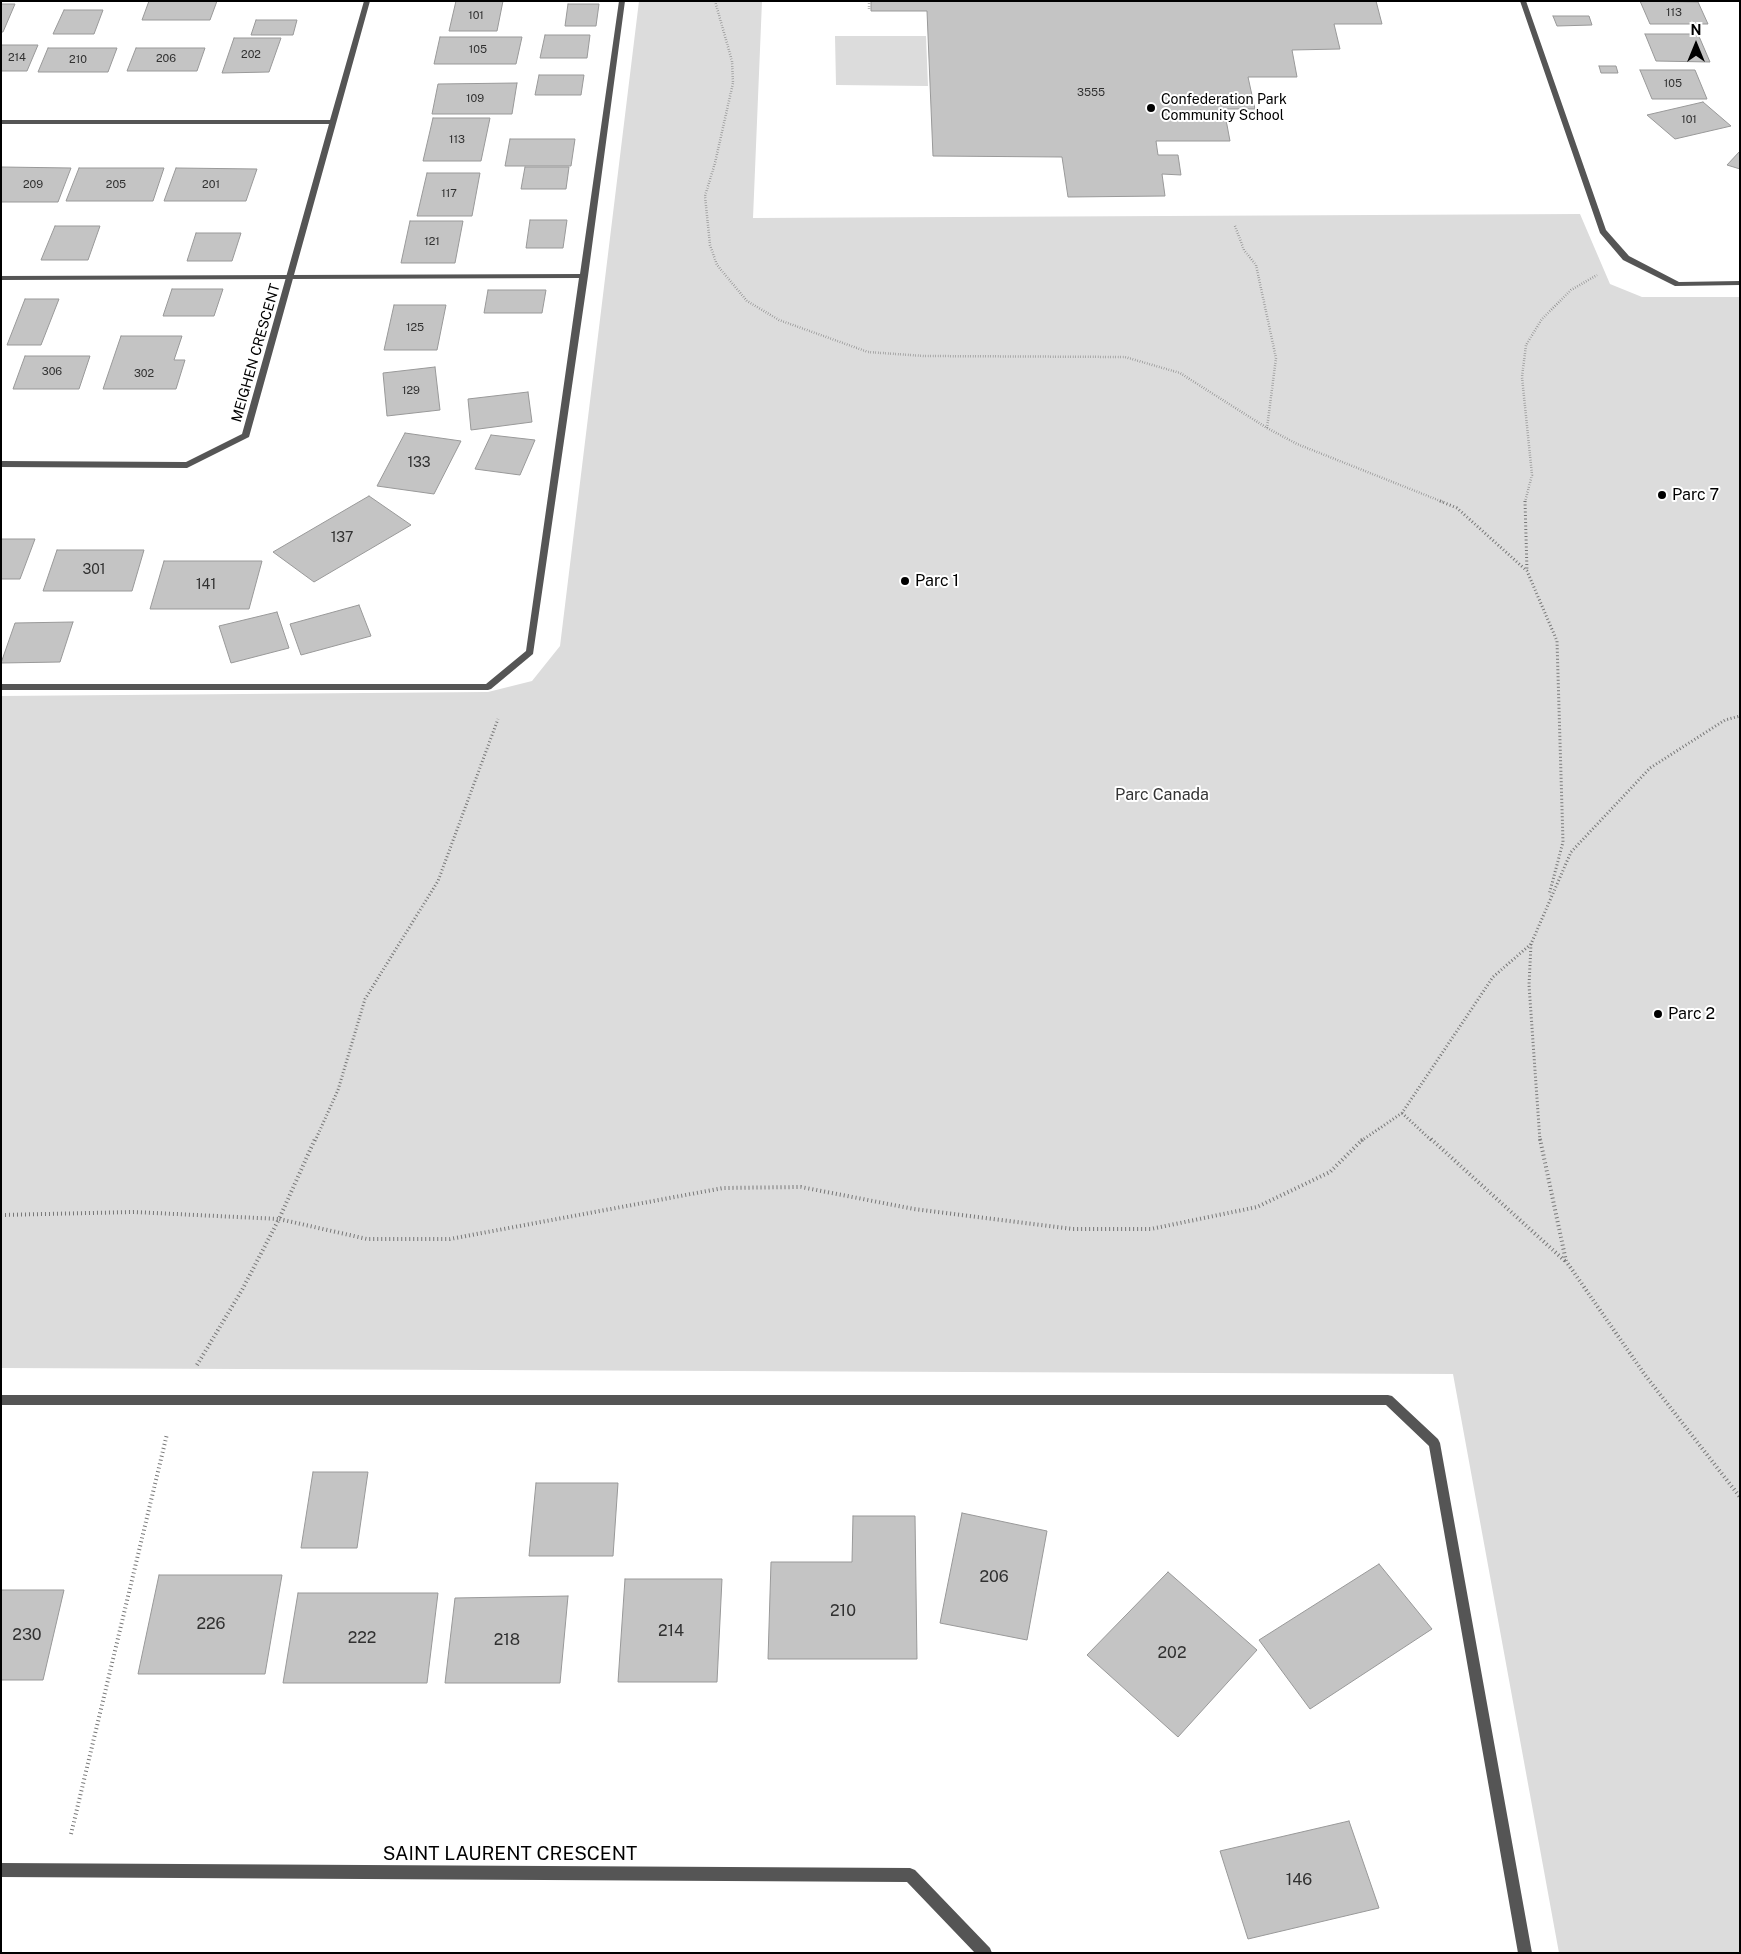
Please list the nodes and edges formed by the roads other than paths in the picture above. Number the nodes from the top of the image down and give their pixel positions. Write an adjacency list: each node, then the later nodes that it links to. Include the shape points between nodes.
1 (367, 1): 5 (street, MEIGHEN CRESCENT)
2 (622, 1): 6 (street)
3 (1523, 1): 9 (street, via 1603,231 1626,258 1678,284)
4 (1, 122): 5 (street)
5 (334, 122): 8 (street, MEIGHEN CRESCENT)
6 (584, 276): 8 (street); 11 (street, via 530,652 488,687)
7 (1, 278): 8 (street)
8 (291, 278): 10 (street, MEIGHEN CRESCENT, via 246,435 188,464)
9 (1740, 283)
10 (1, 464)
11 (1, 687)
12 (1, 1400): 15 (street, via 1388,1400 1434,1443)
13 (1, 1870): 14 (street, SAINT LAURENT CRESCENT, via 910,1875)
14 (985, 1953)
15 (1525, 1953)

